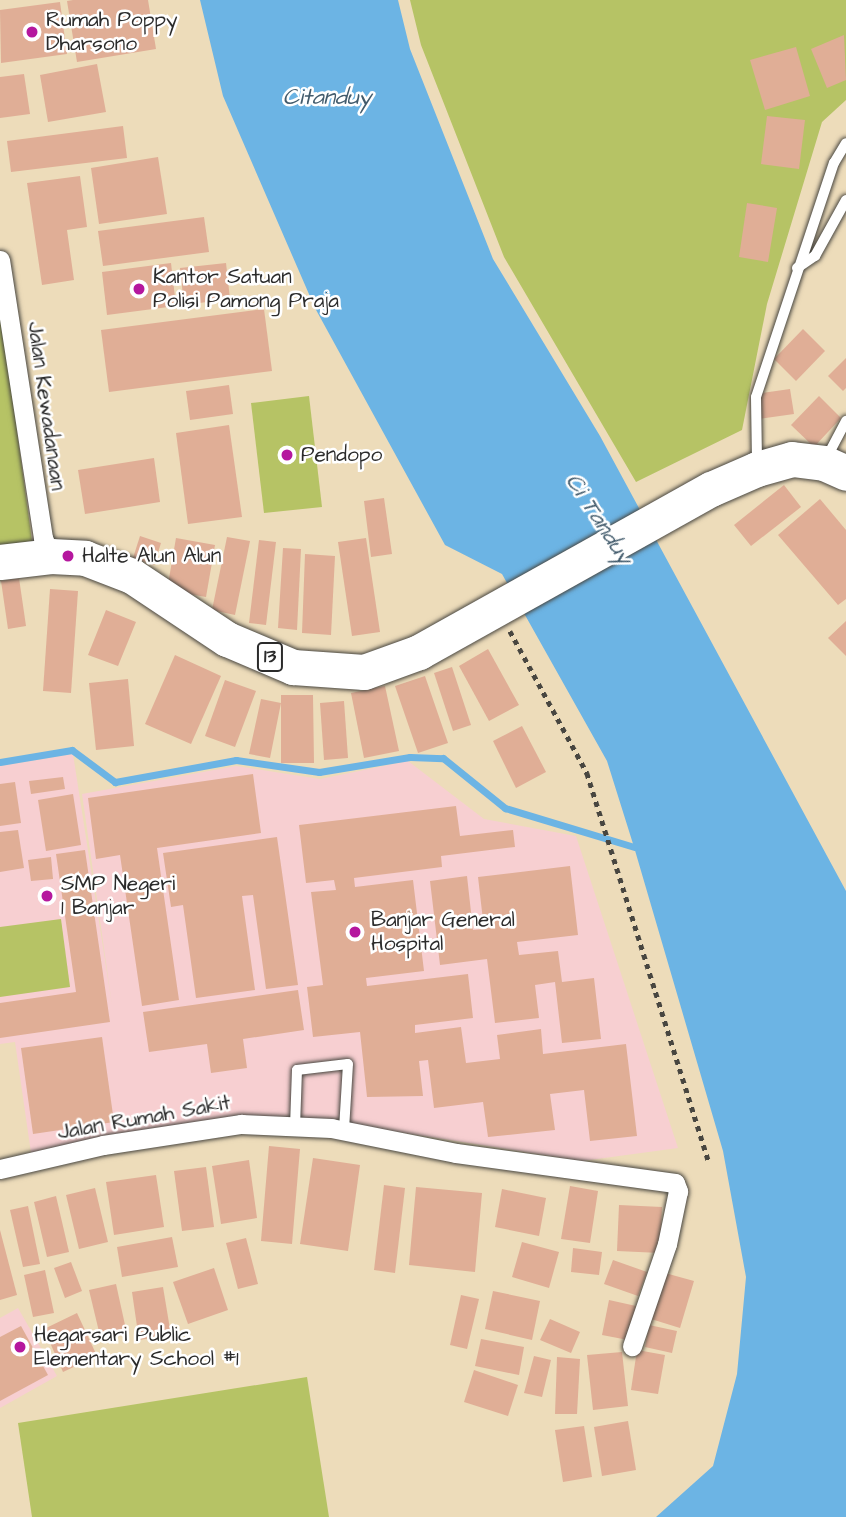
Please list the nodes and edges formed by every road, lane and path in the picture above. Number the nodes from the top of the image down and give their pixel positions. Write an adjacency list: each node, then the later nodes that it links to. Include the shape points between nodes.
1 (846, 144): 4 (lane, via 834,163)
2 (846, 200): 4 (lane, via 815,256)
3 (0, 260): 8 (street, Jalan Kewadanaan)
4 (797, 268): 7 (lane, via 756,397)
5 (846, 421): 6 (lane)
6 (835, 468): 7 (highway, 13, via 793,459)
7 (757, 469): 10 (highway, 13, via 711,489)
8 (44, 550): 9 (highway, 13); 10 (highway, 13, via 85,558 132,576 227,639 293,667 364,672 419,652)
9 (0, 562)
10 (497, 606): 13 (path, via 587,773)
11 (295, 1128): 12 (street, Jalan Rumah Sakit); 12 (lane, via 297,1070 348,1064); 14 (street, Jalan Rumah Sakit, via 241,1124 103,1145)
12 (344, 1130): 15 (street, Jalan Rumah Sakit, via 456,1153 675,1183 678,1191 667,1244)
13 (709, 1162)
14 (0, 1169)
15 (632, 1346)

